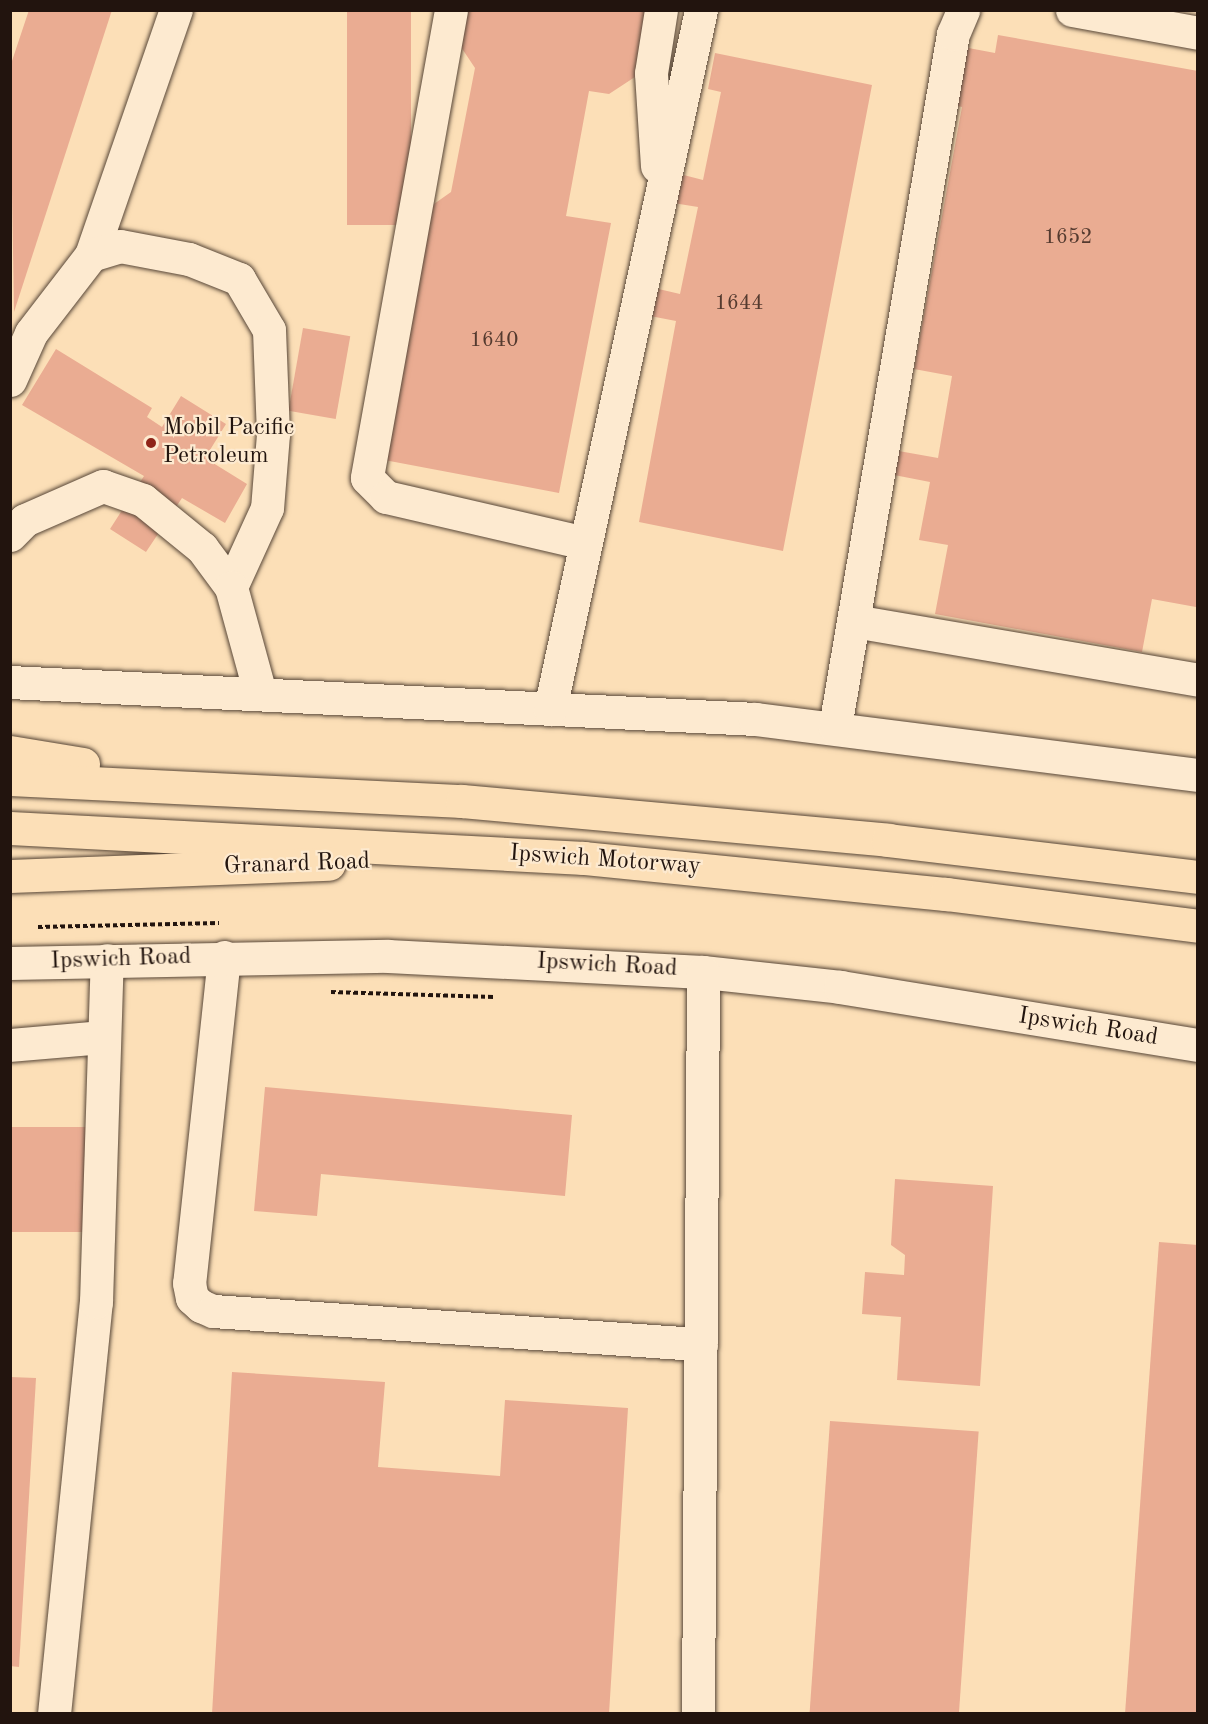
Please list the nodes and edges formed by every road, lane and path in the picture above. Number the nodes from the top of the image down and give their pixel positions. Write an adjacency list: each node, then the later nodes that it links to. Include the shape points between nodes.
1 (176, 10): 9 (street)
2 (451, 10): 12 (street, via 367,478 386,497)
3 (661, 10): 8 (street, via 651,73)
4 (701, 10): 8 (street)
5 (963, 10): 14 (street, via 953,34)
6 (1072, 10): 7 (street)
7 (1197, 33)
8 (659, 204): 12 (street)
9 (91, 255): 10 (street, via 31,333); 13 (street, via 120,246 189,259 239,279 269,330 273,434 267,508)
10 (10, 380)
11 (10, 535): 13 (street, via 26,520 103,486 143,500 202,548)
12 (585, 543): 18 (street)
13 (231, 587): 17 (street)
14 (854, 621): 15 (street); 19 (street)
15 (1197, 680)
16 (10, 682): 17 (street)
17 (260, 693): 18 (street)
18 (550, 708): 19 (street)
19 (836, 727): 21 (street)
20 (10, 752): 23 (highway)
21 (1197, 775)
22 (10, 779): 23 (highway, Ipswich Motorway)
23 (215, 786): 27 (highway, Ipswich Motorway, via 684,820)
24 (10, 828): 25 (highway, Ipswich Motorway)
25 (584, 858): 26 (highway, Granard Road); 28 (highway, Ipswich Motorway, via 935,892)
26 (10, 876)
27 (1197, 877)
28 (1197, 926)
29 (224, 957): 30 (street, Ipswich Road); 32 (street, Ipswich Road, via 388,956); 38 (street, via 189,1283 192,1298 201,1306 213,1311)
30 (107, 960): 31 (street, Ipswich Road); 35 (street)
31 (10, 963)
32 (703, 972): 37 (street, Ipswich Road, via 840,987); 38 (street)
33 (318, 991): 34 (path)
34 (504, 997)
35 (104, 1037): 36 (street); 39 (street, via 96,1302)
36 (10, 1045)
37 (1197, 1045)
38 (701, 1344): 40 (street)
39 (54, 1713)
40 (698, 1713)

